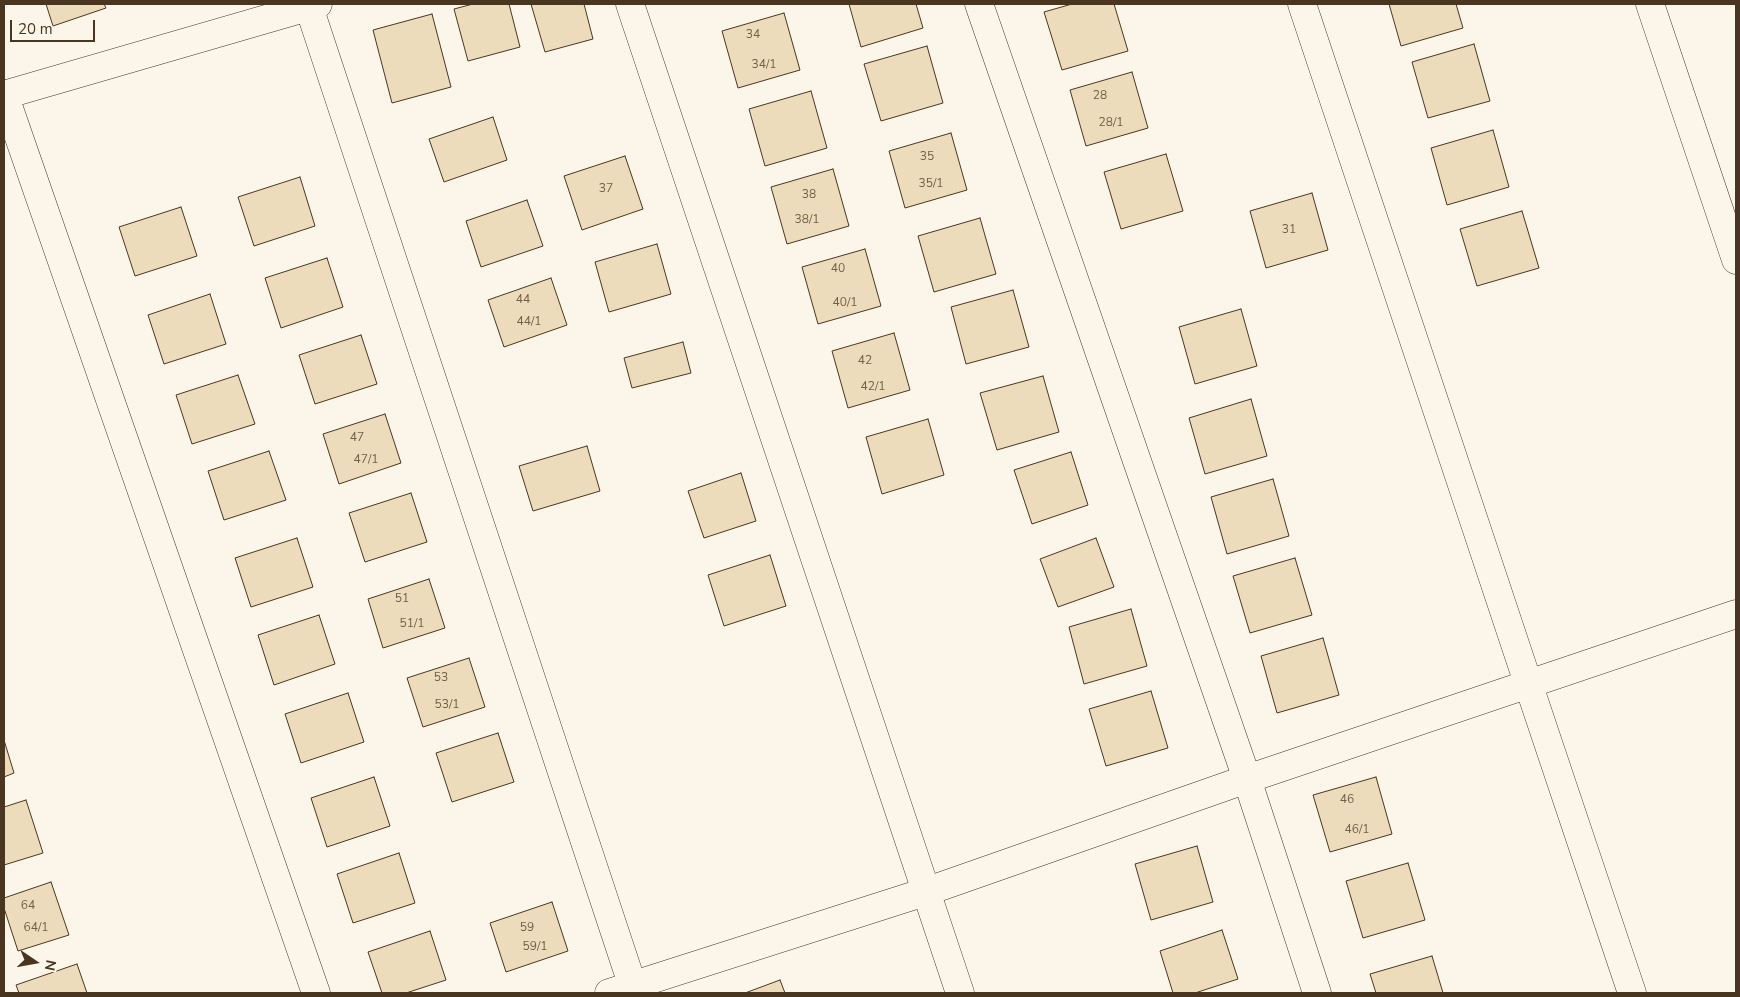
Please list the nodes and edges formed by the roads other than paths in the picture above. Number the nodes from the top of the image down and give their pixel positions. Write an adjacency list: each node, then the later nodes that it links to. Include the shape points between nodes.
1 (630, 4): 11 (street)
2 (979, 4): 10 (street)
3 (1302, 4): 9 (street)
4 (1650, 4): 7 (street)
5 (311, 5): 6 (street); 12 (street)
6 (4, 94): 13 (street)
7 (1736, 260)
8 (1736, 614): 9 (street)
9 (1528, 683): 10 (street); 16 (street)
10 (1247, 778): 11 (street); 15 (street)
11 (925, 892): 12 (street); 14 (street)
12 (626, 991)
13 (316, 993)
14 (960, 993)
15 (1317, 993)
16 (1632, 993)

